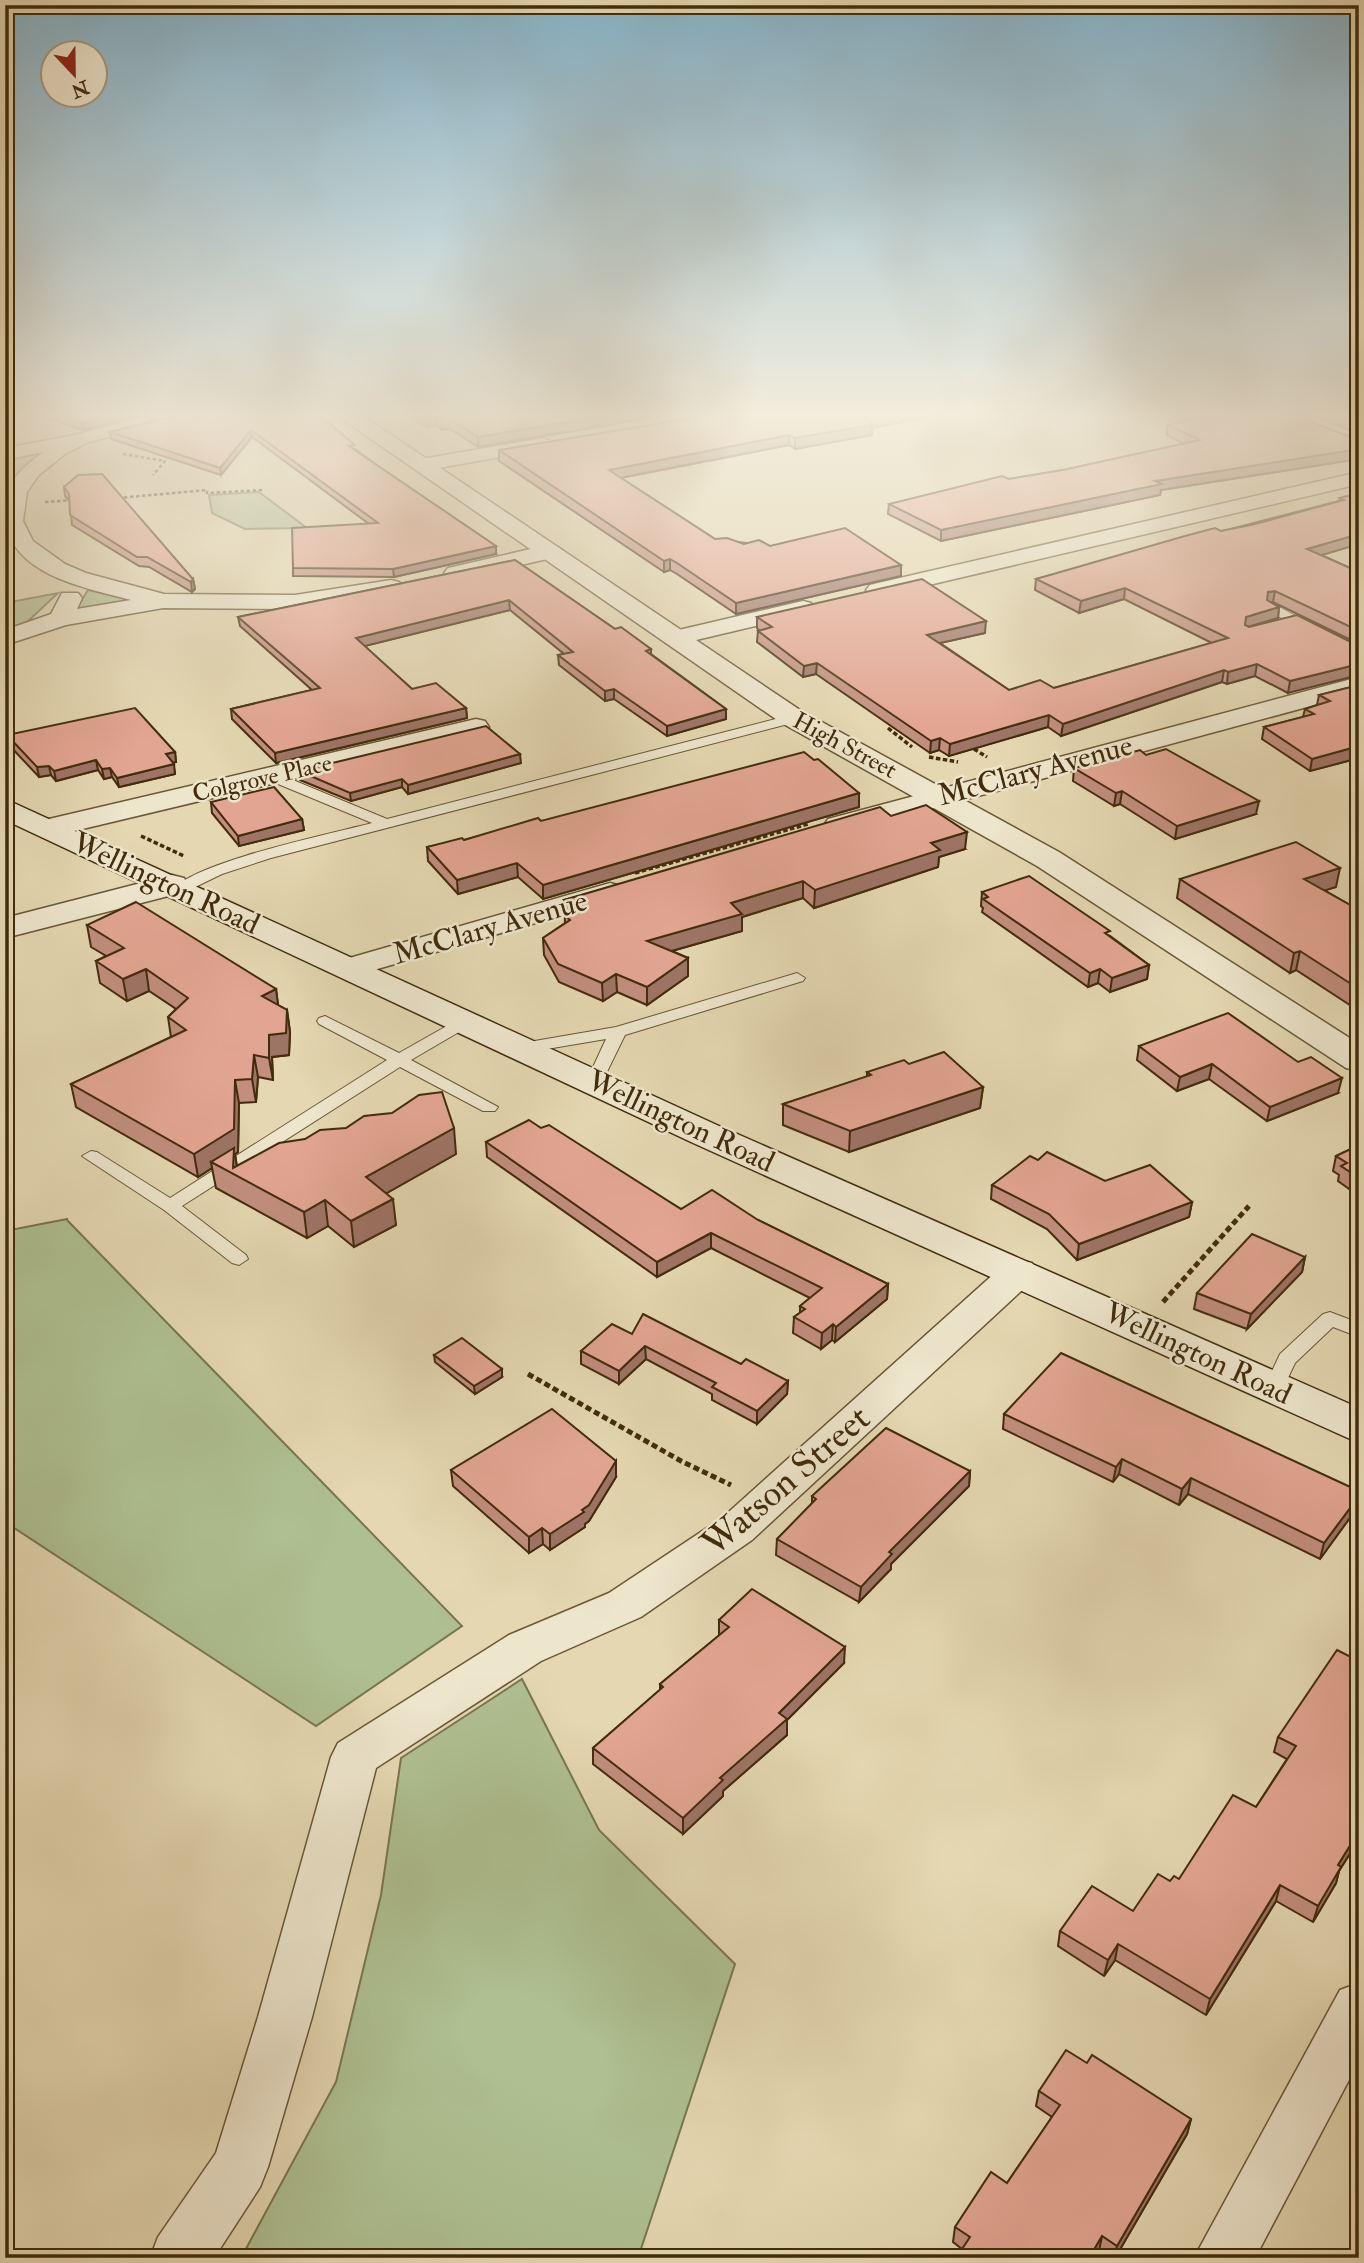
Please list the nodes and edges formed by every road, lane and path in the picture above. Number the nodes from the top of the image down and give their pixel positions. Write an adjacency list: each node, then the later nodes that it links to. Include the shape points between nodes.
1 (12, 518): 6 (street, via 23,545)
2 (502, 518): 4 (street, High Street)
3 (1189, 518): 8 (street)
4 (552, 551): 5 (street); 17 (street, High Street)
5 (434, 577)
6 (78, 579): 9 (street); 12 (street)
7 (407, 583): 9 (street, via 295,602)
8 (858, 595)
9 (163, 601): 12 (street)
10 (820, 604): 17 (street)
11 (1272, 608): 13 (lane)
12 (61, 619): 16 (street)
13 (1296, 620): 14 (lane); 15 (lane)
14 (1273, 627)
15 (1322, 634)
16 (5, 638)
17 (675, 638): 19 (street, High Street)
18 (1359, 685): 28 (street, McClary Avenue)
19 (795, 718): 28 (street, High Street); 30 (lane)
20 (476, 727): 27 (street, Colgrove Place)
21 (888, 728): 22 (path)
22 (915, 750)
23 (997, 755): 25 (path)
24 (926, 756): 26 (path)
25 (979, 758)
26 (966, 761)
27 (271, 776): 30 (lane); 31 (street, Colgrove Place)
28 (938, 795): 32 (street, McClary Avenue); 43 (street, High Street, via 1072,873)
29 (5, 808): 31 (street, Wellington Road)
30 (386, 824): 34 (lane, via 266,855)
31 (48, 828): 34 (street, Wellington Road)
32 (806, 834)
33 (631, 885): 36 (street, McClary Avenue)
34 (176, 887): 35 (street); 36 (street, Wellington Road)
35 (5, 928)
36 (350, 968): 39 (street, Wellington Road)
37 (797, 978): 40 (lane)
38 (325, 1021): 42 (lane)
39 (465, 1022): 41 (street, Wellington Road); 42 (lane)
40 (618, 1032): 41 (lane); 44 (lane)
41 (523, 1048): 44 (street, Wellington Road)
42 (399, 1060): 45 (lane); 47 (lane)
43 (1359, 1060)
44 (595, 1080): 50 (street, Wellington Road, via 705,1134)
45 (489, 1107)
46 (91, 1156): 47 (lane)
47 (170, 1206): 49 (lane)
48 (1249, 1206): 51 (path)
49 (239, 1259)
50 (1019, 1272): 54 (street, Wellington Road); 56 (street, Watson Street)
51 (1160, 1305)
52 (1359, 1330): 54 (lane, via 1330,1319 1287,1359)
53 (528, 1374): 56 (path, via 681,1461)
54 (1274, 1388): 55 (street, Wellington Road)
55 (1359, 1427)
56 (766, 1503): 58 (street, Watson Street, via 737,1529 625,1605 525,1648 355,1757 240,2167)
57 (1359, 2007): 59 (street)
58 (179, 2258)
59 (1223, 2258)

